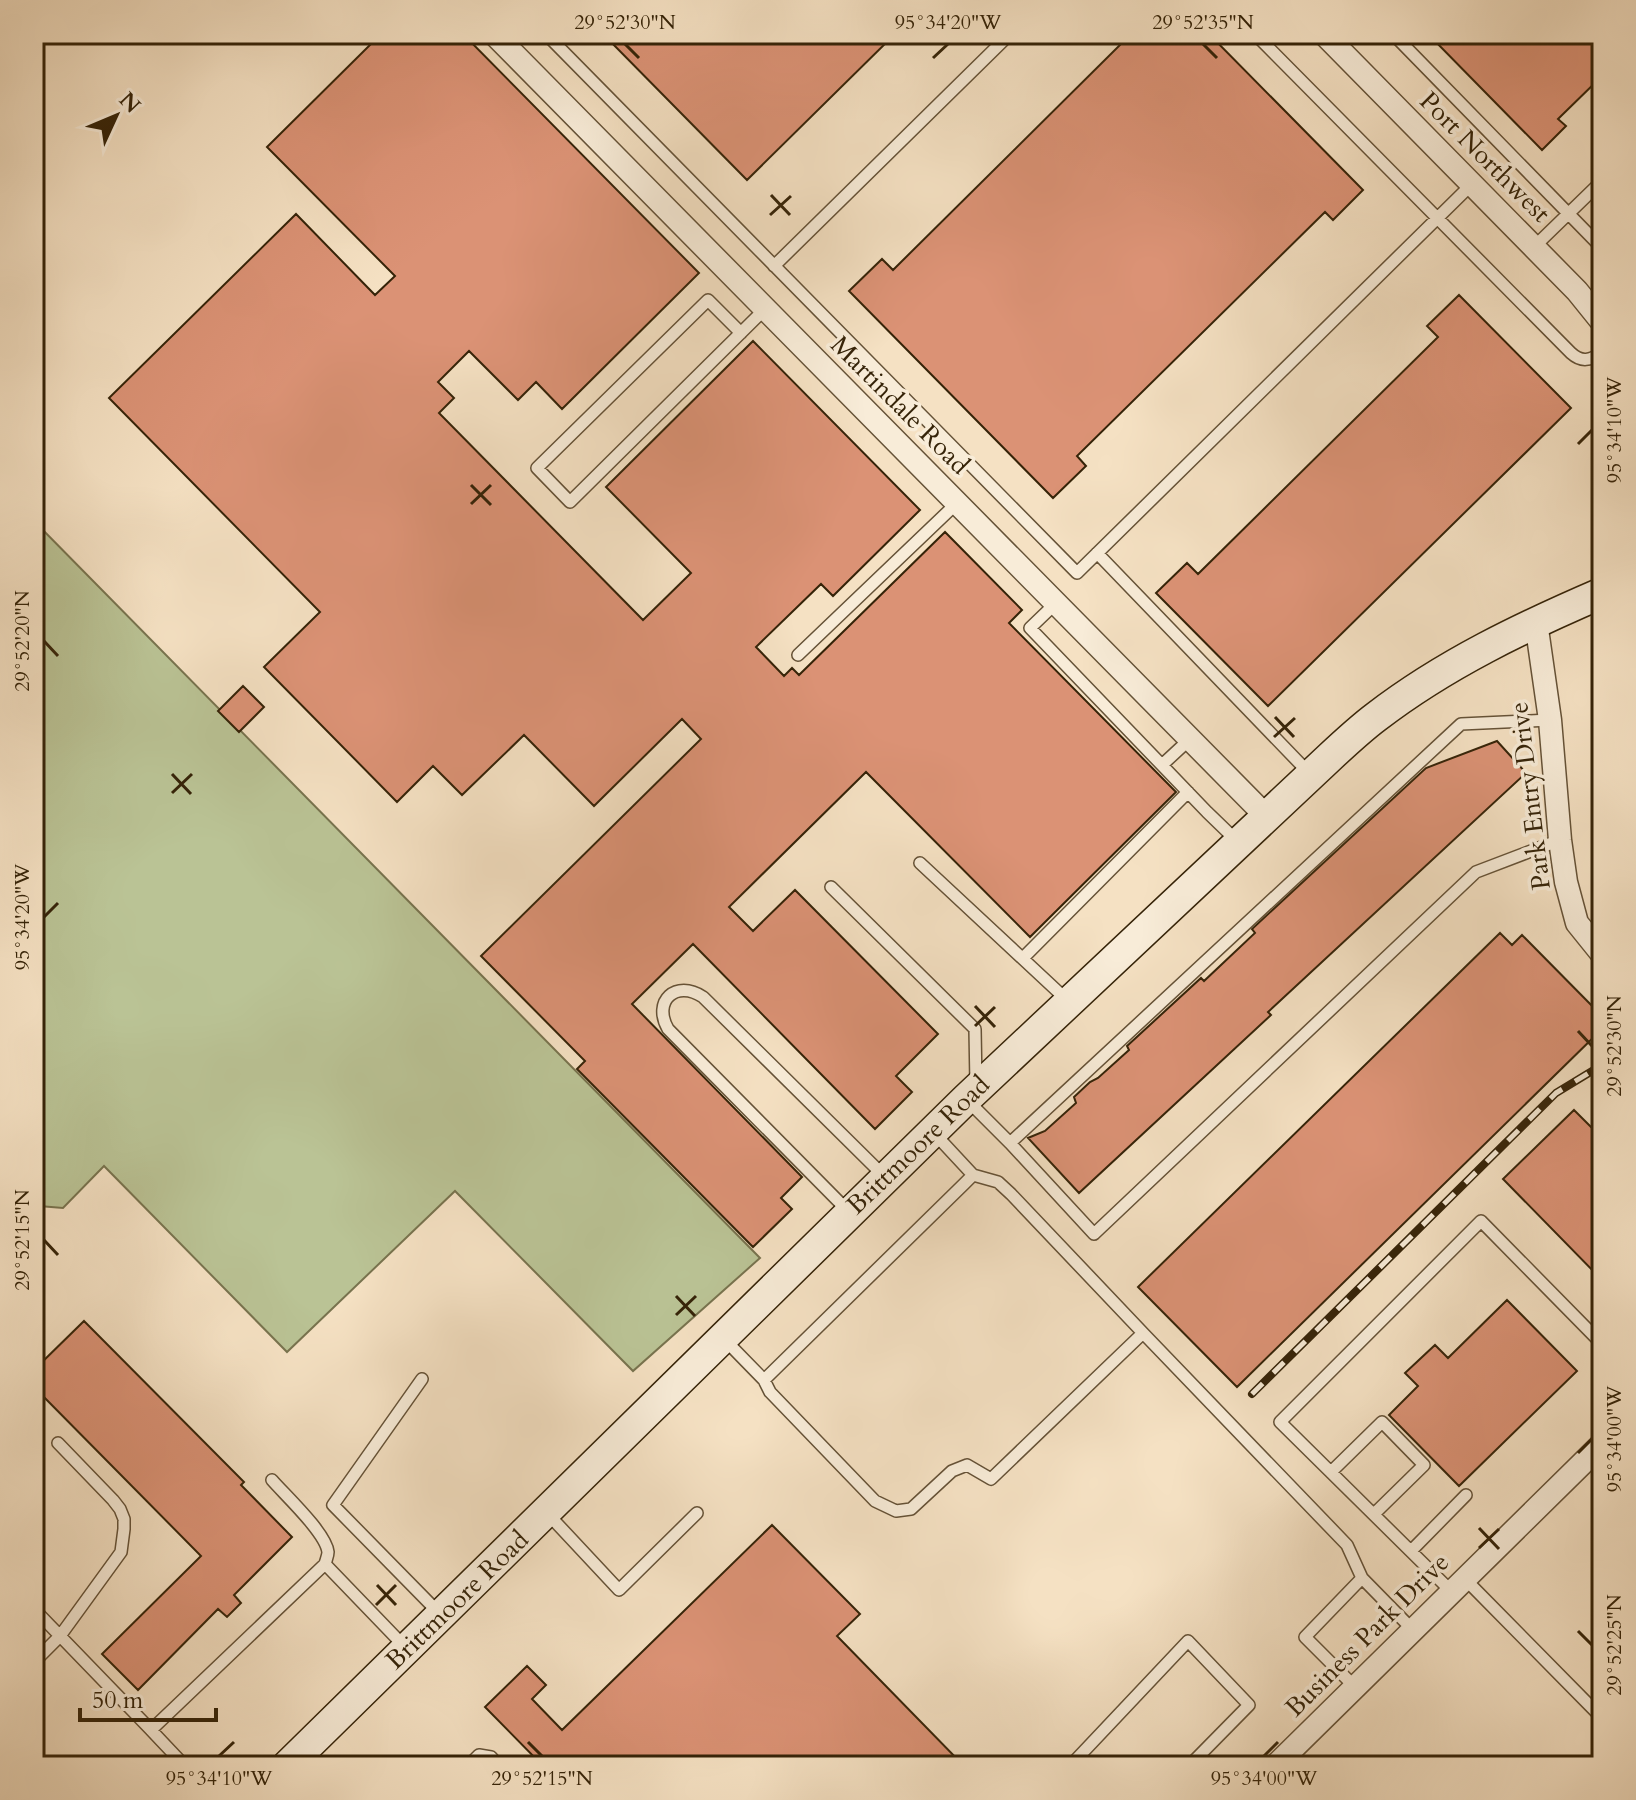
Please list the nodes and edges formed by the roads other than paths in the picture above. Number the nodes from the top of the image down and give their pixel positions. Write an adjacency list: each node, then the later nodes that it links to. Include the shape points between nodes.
1 (494, 34): 14 (street, Martindale Road)
2 (546, 34): 13 (lane)
3 (1010, 34): 13 (lane)
4 (1255, 34): 10 (lane)
5 (1324, 34): 8 (street, Port Northwest)
6 (1393, 34): 9 (lane)
7 (1602, 181): 9 (lane)
8 (1472, 184): 10 (lane); 11 (street, Port Northwest)
9 (1568, 214): 11 (lane); 12 (lane)
10 (1437, 218): 17 (lane, via 1576,358 1588,360); 19 (lane)
11 (1534, 247): 15 (street, Port Northwest)
12 (1602, 248)
13 (774, 266): 19 (lane, via 1077,573)
14 (765, 309): 16 (lane); 18 (street, Martindale Road)
15 (1602, 322)
16 (741, 333): 16 (lane, via 708,300 537,468 570,502)
17 (1602, 353)
18 (957, 503): 21 (street, Martindale Road); 23 (lane)
19 (1097, 553): 27 (lane)
20 (1602, 593): 22 (main road, Brittmoore Road)
21 (1056, 603): 25 (street, Martindale Road); 26 (lane, via 1030,628)
22 (1536, 622): 24 (street, Park Entry Drive); 27 (main road, Brittmoore Road, via 1440,674 1377,716)
23 (798, 655)
24 (1550, 720): 30 (street, Park Entry Drive); 39 (lane, via 1461,724)
25 (1190, 739): 26 (lane); 29 (street, Martindale Road)
26 (1162, 765): 28 (lane)
27 (1311, 775): 29 (main road, Brittmoore Road)
28 (1188, 792): 31 (lane); 35 (lane)
29 (1266, 816): 31 (main road, Brittmoore Road)
30 (1560, 840): 34 (street, Park Entry Drive, via 1577,923); 39 (lane, via 1476,872 1094,1234)
31 (1239, 842): 36 (main road, Brittmoore Road)
32 (920, 863): 35 (lane)
33 (831, 887): 37 (lane, via 975,1029)
34 (1602, 954)
35 (1023, 958): 36 (lane)
36 (1069, 1002): 37 (main road, Brittmoore Road)
37 (971, 1094): 38 (main road, Brittmoore Road); 39 (lane)
38 (933, 1131): 40 (lane); 41 (main road, Brittmoore Road)
39 (1010, 1143)
40 (973, 1175): 43 (lane, via 998,1182 1011,1194); 47 (lane)
41 (886, 1177): 42 (main road, Brittmoore Road); 42 (lane, via 703,997 682,989 669,995 662,1007 668,1029)
42 (849, 1213): 44 (main road, Brittmoore Road)
43 (1143, 1333): 47 (lane, via 991,1479 967,1465 952,1471 911,1509 896,1511 875,1501); 58 (lane, via 1347,1545)
44 (722, 1338): 47 (lane); 53 (main road, Brittmoore Road)
45 (1602, 1344): 50 (lane, via 1481,1221 1280,1422)
46 (422, 1379): 61 (lane, via 333,1505)
47 (764, 1380)
48 (58, 1443): 63 (lane, via 113,1500 124,1519 121,1552)
49 (1602, 1444): 59 (street, Business Park Drive)
50 (1331, 1472): 55 (lane); 55 (lane, via 1382,1422 1424,1465)
51 (272, 1480): 57 (lane, via 324,1541)
52 (1466, 1495): 56 (lane)
53 (546, 1512): 54 (lane, via 619,1590); 61 (main road, Brittmoore Road)
54 (697, 1513)
55 (1374, 1514): 56 (lane)
56 (1411, 1551): 59 (lane)
57 (325, 1564): 64 (lane); 68 (lane)
58 (1362, 1578): 62 (lane); 66 (lane, via 1305,1637)
59 (1458, 1585): 62 (street, Business Park Drive); 67 (lane)
60 (34, 1609): 63 (lane)
61 (441, 1615): 64 (main road, Brittmoore Road)
62 (1413, 1630): 66 (street, Business Park Drive)
63 (60, 1636): 65 (lane); 68 (lane)
64 (407, 1649): 70 (main road, Brittmoore Road)
65 (34, 1662)
66 (1355, 1687): 75 (street, Business Park Drive)
67 (1602, 1718)
68 (151, 1730): 69 (lane)
69 (180, 1764)
70 (287, 1766)
71 (468, 1766): 72 (lane, via 479,1755 491,1757)
72 (499, 1766)
73 (1070, 1766): 74 (lane, via 1188,1641 1249,1705)
74 (1189, 1766)
75 (1275, 1766)

